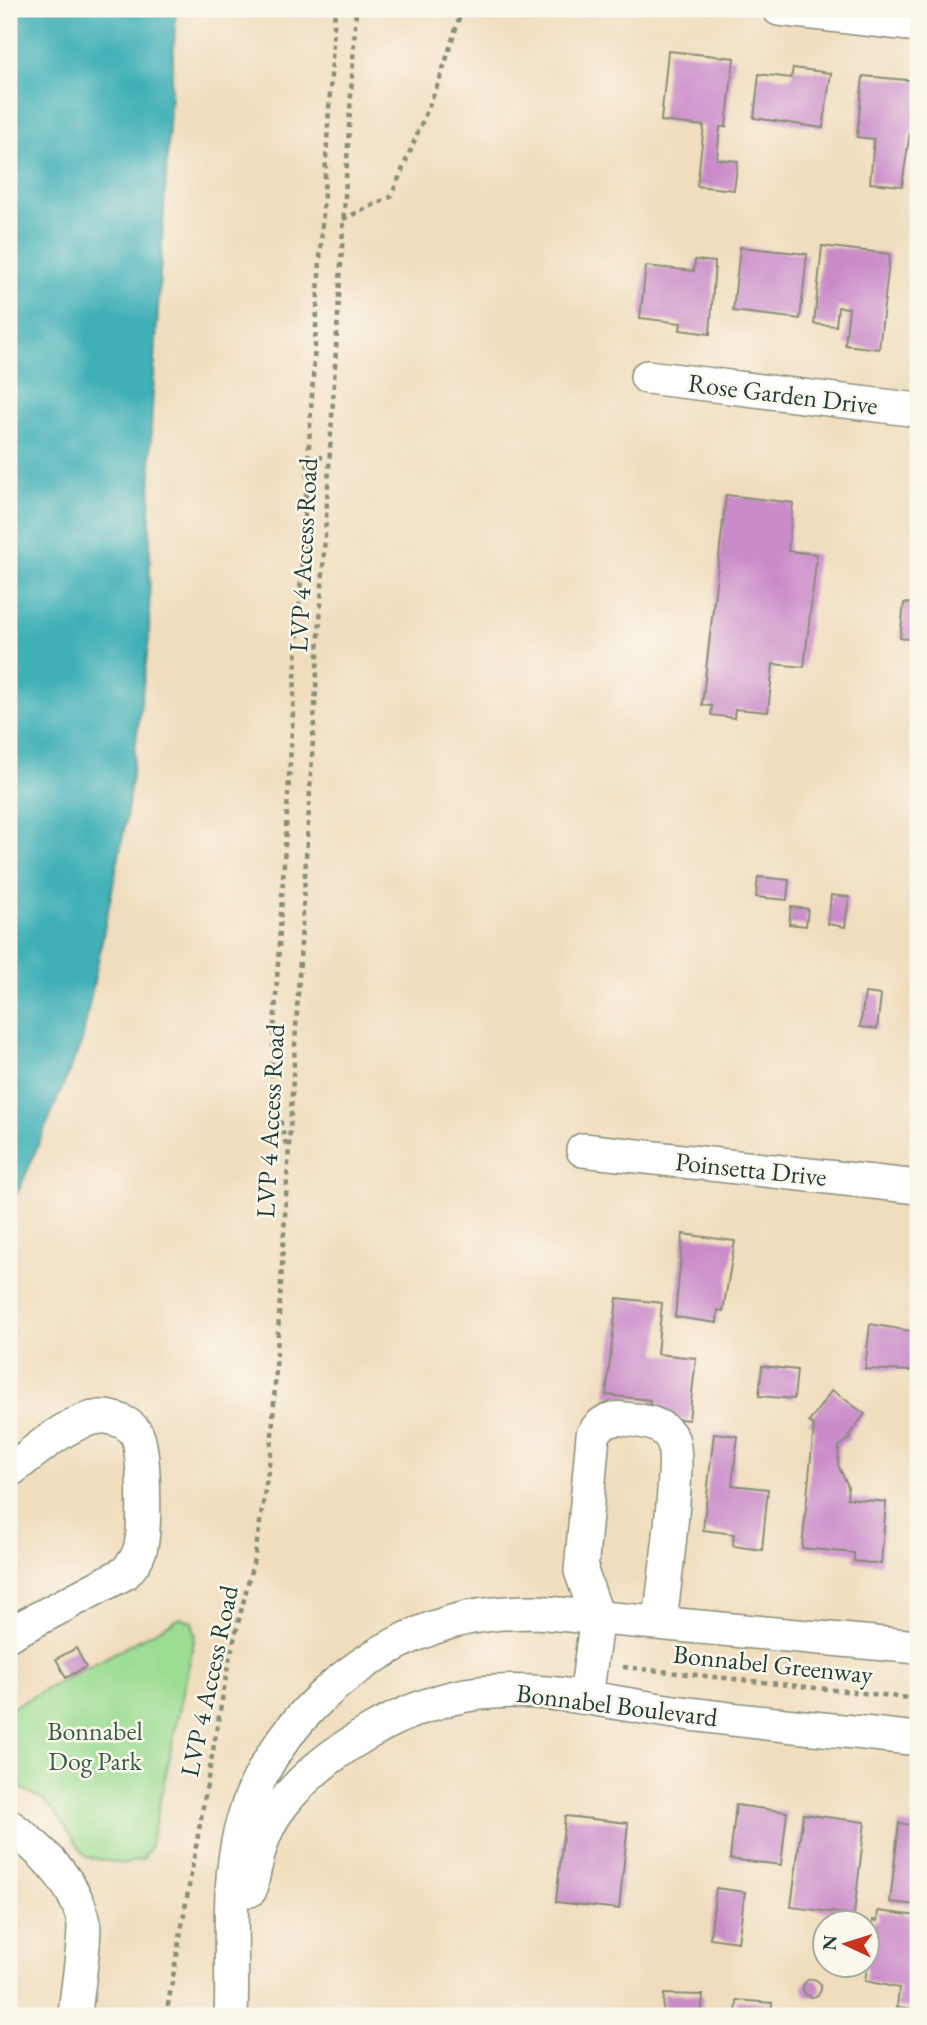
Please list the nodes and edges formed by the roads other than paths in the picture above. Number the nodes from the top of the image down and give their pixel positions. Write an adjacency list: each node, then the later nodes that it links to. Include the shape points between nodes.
1 (779, 9): 2 (street)
2 (918, 25)
3 (647, 377): 4 (street, Rose Garden Drive)
4 (918, 410)
5 (583, 1150): 6 (street, Poinsetta Drive)
6 (918, 1187)
7 (9, 1471): 10 (street, via 75,1425 100,1417 119,1419 136,1432 142,1448 142,1543 136,1561 125,1573)
8 (597, 1616): 9 (street); 9 (street, via 581,1571 590,1453 597,1427 619,1418 660,1427 674,1444); 12 (street); 15 (street, via 504,1612 450,1622 367,1661 318,1702 284,1739 251,1795 233,1875)
9 (660, 1622): 11 (street)
10 (9, 1634)
11 (918, 1647)
12 (586, 1697): 13 (street, Bonnabel Boulevard, via 676,1712); 15 (street, Bonnabel Boulevard, via 505,1692 451,1699 397,1718 337,1753 293,1792 265,1833)
13 (918, 1739)
14 (9, 1826): 16 (street, via 64,1878 83,1920)
15 (234, 1957): 17 (street)
16 (75, 2016)
17 (231, 2016)

